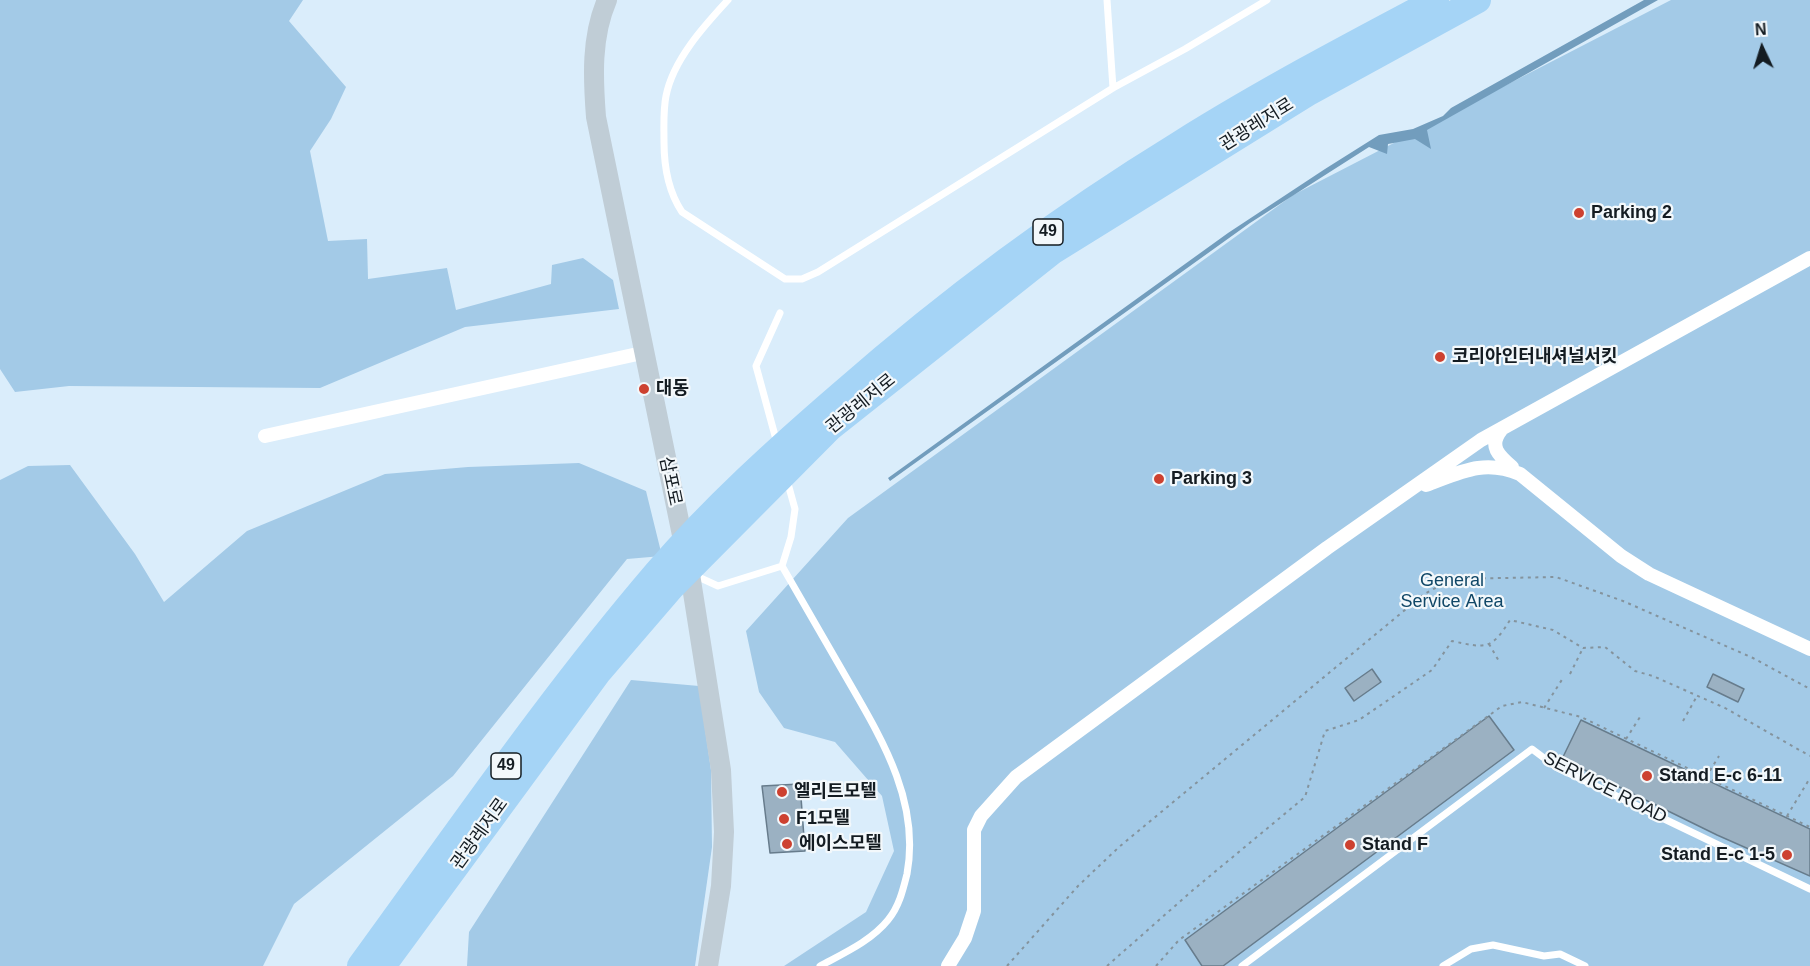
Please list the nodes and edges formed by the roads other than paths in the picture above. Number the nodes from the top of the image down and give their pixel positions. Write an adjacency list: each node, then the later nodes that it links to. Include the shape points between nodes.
1 (607, 0): 11 (street, 삼포로, via 597,36 593,75 596,117)
2 (728, 0): 8 (lane, via 684,54 666,94 667,178 682,212 784,279 802,279 818,272)
3 (1107, 0): 8 (lane)
4 (1266, 0): 8 (lane)
5 (1436, 0): 7 (highway, 관광레저로 / 49)
6 (1478, 0): 7 (highway, 관광레저로 / 49)
7 (1383, 41): 19 (highway, 관광레저로 / 49, via 1178,144 1009,258 915,330 824,421 737,488)
8 (1113, 88)
9 (1810, 258): 12 (street)
10 (780, 313): 14 (lane, via 756,366)
11 (642, 353): 13 (street); 19 (street, 삼포로)
12 (1503, 428): 16 (street, via 1494,446 1499,456); 17 (street)
13 (266, 436)
14 (780, 454)
15 (783, 465): 18 (lane, via 795,509)
16 (1520, 474): 17 (street, via 1500,466 1471,470); 20 (street, via 1649,574)
17 (1400, 497): 26 (street, via 1004,789 974,830 974,911 965,938)
18 (782, 567): 19 (lane, via 718,586); 25 (lane, via 880,736 905,801 910,829 903,894 889,919 870,937)
19 (673, 577): 22 (highway, 관광레저로 / 49, via 543,716); 23 (highway, 관광레저로 / 49); 24 (street, 삼포로, via 718,748 723,811 721,886)
20 (1810, 649)
21 (1810, 889): 27 (lane, SERVICE ROAD, via 1556,767 1532,749)
22 (360, 966)
23 (383, 966)
24 (708, 966)
25 (820, 966)
26 (948, 966)
27 (1242, 966)
28 (1443, 966): 29 (lane, via 1471,949 1493,945 1544,956 1560,954)
29 (1585, 966)

